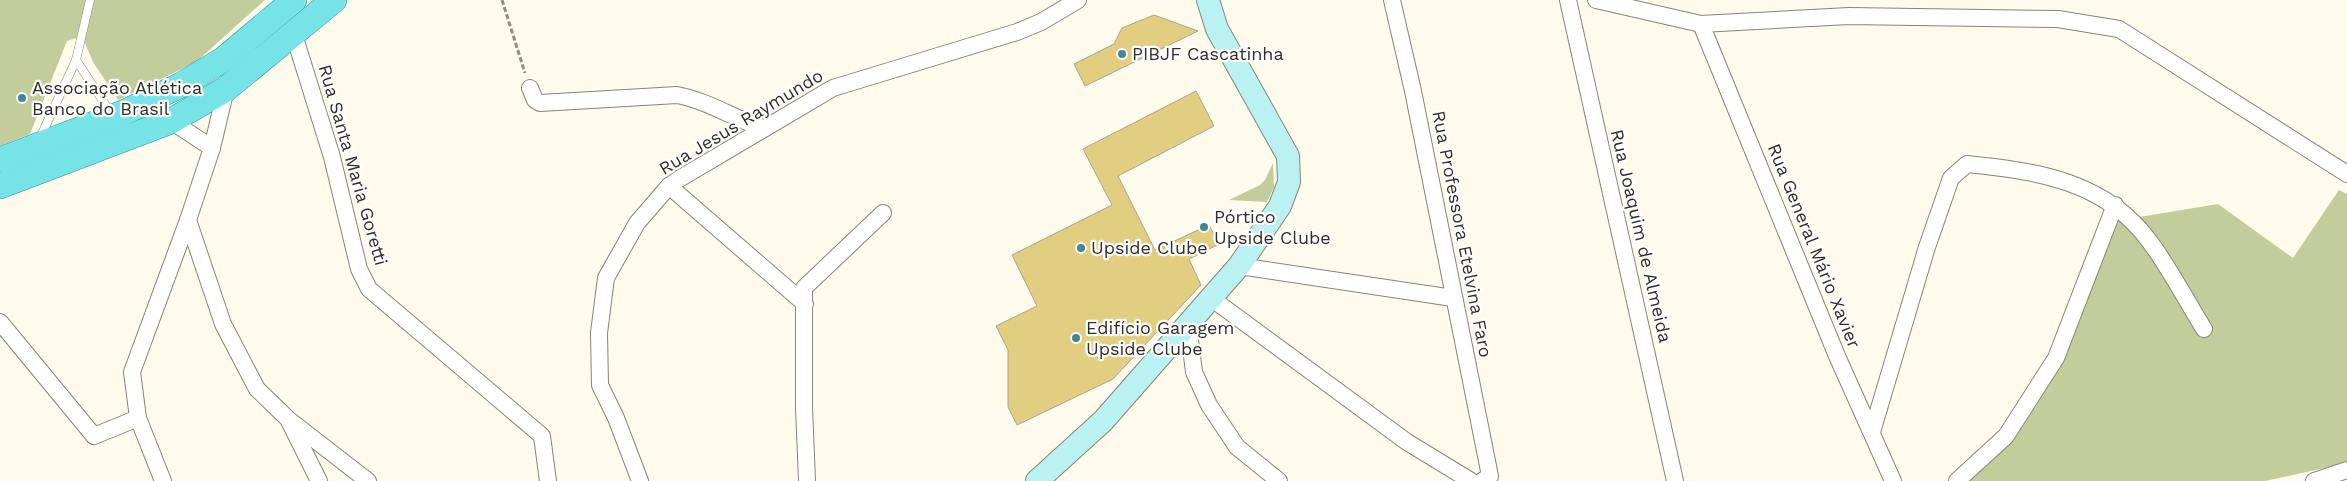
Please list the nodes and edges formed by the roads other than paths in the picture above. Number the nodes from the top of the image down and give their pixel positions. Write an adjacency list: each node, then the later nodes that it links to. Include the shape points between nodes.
1 (90, 0): 11 (lane)
2 (294, 0): 14 (main road, via 224,60 181,85)
3 (334, 0): 10 (main road)
4 (1078, 0): 16 (street, Rua Jesus Raymundo, via 1042,22 1017,32 833,88)
5 (1208, 0): 26 (street, via 1217,29 1288,156 1288,182 1280,206)
6 (1392, 0): 28 (street, Rua Professora Etelvina Faro, via 1413,90)
7 (1568, 0): 47 (street, Rua Joaquim de Almeida)
8 (1596, 0): 9 (street)
9 (1701, 24): 20 (street, via 1849,16 2058,19 2119,29); 35 (street, Rua General Mário Xavier, via 1837,356)
10 (294, 35): 13 (main road); 41 (street, Rua Santa Maria Goretti, via 332,157 359,269 369,289 542,436)
11 (76, 60): 14 (lane); 17 (lane)
12 (530, 88): 16 (street, via 540,103 677,95 699,99)
13 (226, 89): 15 (main road); 18 (street)
14 (113, 117): 17 (main road)
15 (171, 121): 18 (street); 21 (main road)
16 (763, 128): 22 (street, Rua Jesus Raymundo)
17 (36, 148): 19 (main road)
18 (212, 148): 25 (street)
19 (0, 160)
20 (2347, 174)
21 (0, 186)
22 (669, 186): 29 (street); 42 (street, Rua Jesus Raymundo, via 637,223 606,278 599,333 600,385)
23 (2115, 205): 32 (street, via 2149,240); 35 (street, via 2072,182 2019,169 1967,164 1951,178); 49 (street, via 2056,358 2006,436)
24 (883, 213): 29 (street, via 804,288)
25 (188, 220): 33 (street, via 132,372); 34 (street, via 223,324 257,389)
26 (1239, 266): 27 (street); 28 (street)
27 (1211, 298): 31 (street); 46 (street, via 1407,442)
28 (1453, 298): 37 (street, Rua Professora Etelvina Faro)
29 (805, 304): 43 (street)
30 (0, 322): 33 (street, via 94,436)
31 (1188, 324): 44 (street, via 1103,421); 45 (street, via 1194,372 1208,405 1237,447)
32 (2204, 329)
33 (138, 418): 38 (street)
34 (288, 419): 39 (street); 40 (street)
35 (1872, 432): 48 (street, Rua General Mário Xavier)
36 (2347, 470): 50 (street)
37 (1488, 479)
38 (163, 481)
39 (319, 481)
40 (368, 481)
41 (548, 481)
42 (640, 481)
43 (807, 481)
44 (1037, 481)
45 (1279, 481)
46 (1471, 481)
47 (1676, 481)
48 (1894, 481)
49 (1957, 481)
50 (2314, 481)

